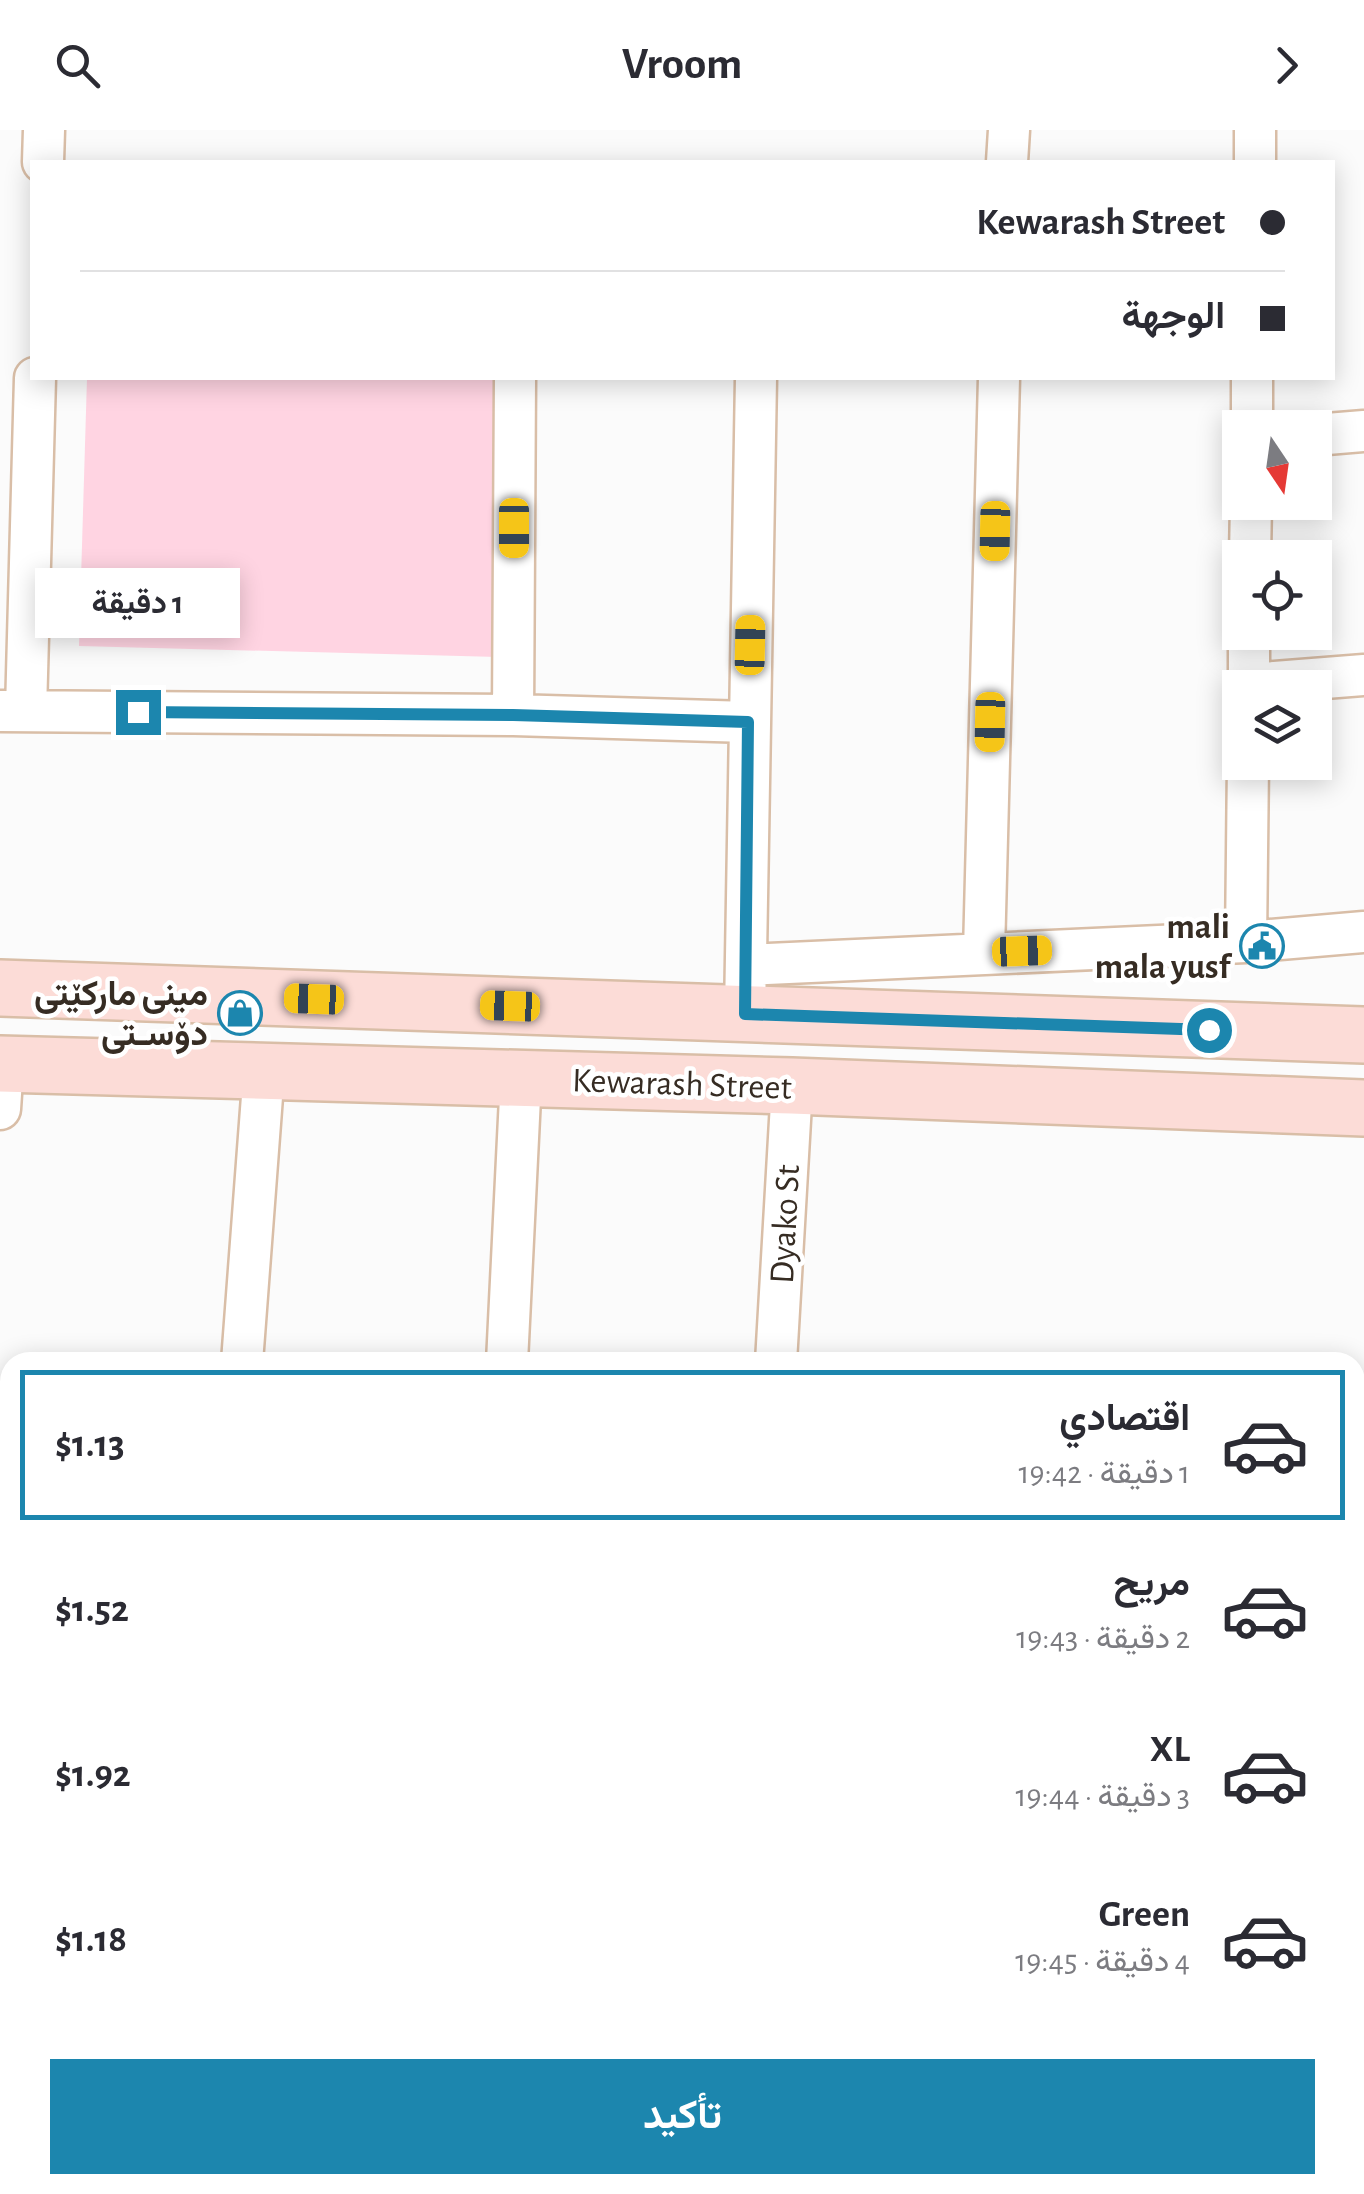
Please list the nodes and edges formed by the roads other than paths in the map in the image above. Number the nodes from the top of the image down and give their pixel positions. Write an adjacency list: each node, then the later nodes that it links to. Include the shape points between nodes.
1 (44, 130): 4 (street)
2 (1010, 130): 5 (street)
3 (1255, 130): 6 (street)
4 (42, 160)
5 (1007, 160)
6 (1254, 160)
7 (35, 380): 17 (street)
8 (515, 380): 18 (street)
9 (756, 380): 19 (street)
10 (999, 380): 23 (street)
11 (1252, 380): 12 (street)
12 (1252, 410)
13 (1364, 431): 14 (street)
14 (1332, 434)
15 (1364, 674): 16 (street)
16 (1332, 677)
17 (13, 711): 18 (street)
18 (513, 715): 19 (street)
19 (748, 722): 25 (street)
20 (1248, 780): 22 (street)
21 (1364, 932): 22 (street)
22 (1246, 942): 23 (street)
23 (984, 952): 25 (street)
24 (0, 988): 25 (main road, Kewarash Street)
25 (746, 989): 26 (main road, Kewarash Street)
26 (1364, 1035)
27 (264, 1070): 28 (main road, Kewarash Street); 29 (main road, Kewarash Street); 32 (street)
28 (521, 1078): 30 (main road, Kewarash Street); 33 (street)
29 (1, 1079)
30 (792, 1086): 31 (main road, Kewarash Street); 34 (street, Dyako St)
31 (1364, 1108)
32 (243, 1352)
33 (507, 1352)
34 (777, 1352)

